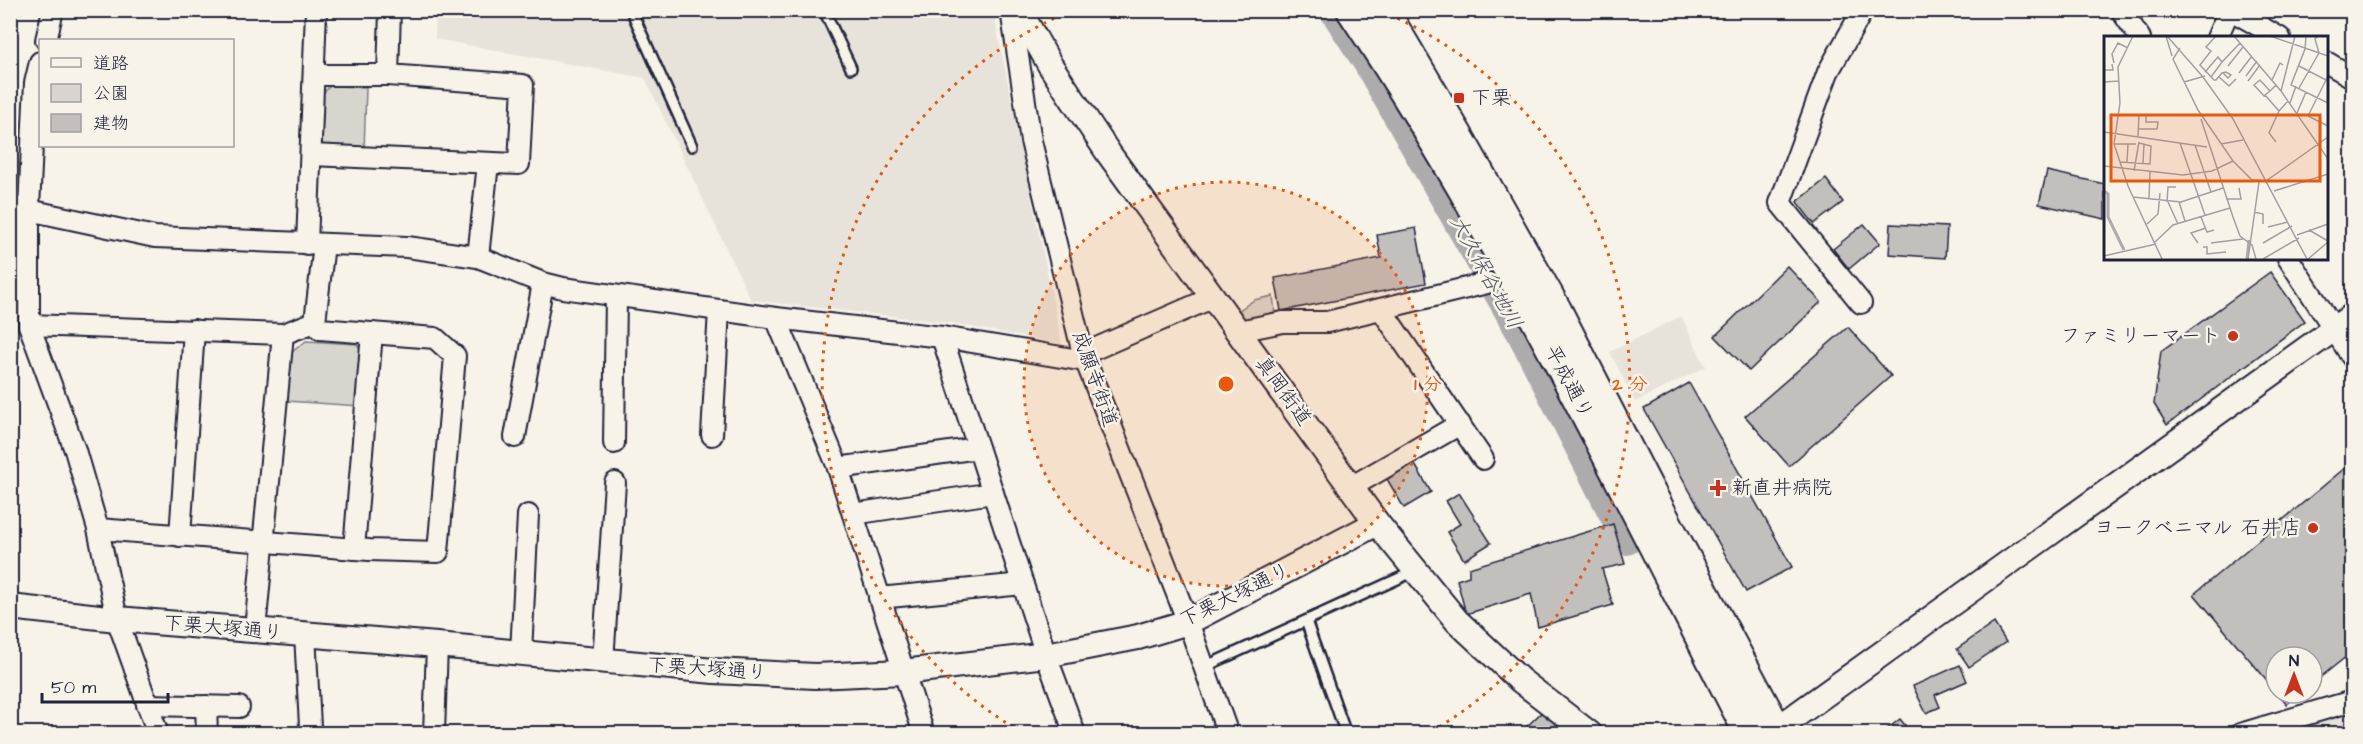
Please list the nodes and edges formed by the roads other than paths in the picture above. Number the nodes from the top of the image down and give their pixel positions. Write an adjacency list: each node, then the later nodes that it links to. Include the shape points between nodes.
1 (53, 10): 16 (street)
2 (316, 10): 20 (street)
3 (390, 10): 21 (street)
4 (631, 10): 23 (lane)
5 (824, 10): 19 (lane)
6 (1011, 10): 46 (street, 成願寺街道, via 1031,141)
7 (1019, 10): 33 (street, 真岡街道, via 1109,154)
8 (1352, 10): 85 (main road, 平成通り, via 1468,196)
9 (1383, 10): 85 (main road, 平成通り, via 1556,310)
10 (1863, 10): 34 (street, via 1828,72 1780,203)
11 (2121, 10): 13 (street)
12 (2230, 10): 14 (street); 15 (street)
13 (2139, 36)
14 (2218, 36)
15 (2276, 36)
16 (46, 39)
17 (2327, 63): 22 (street)
18 (39, 67): 26 (street)
19 (851, 68)
20 (314, 75): 21 (street); 24 (street)
21 (388, 75): 25 (street, via 523,85 519,164)
22 (2352, 77)
23 (692, 146)
24 (311, 155): 25 (street); 27 (street)
25 (488, 163): 28 (street)
26 (20, 207): 27 (street, via 155,237); 40 (street)
27 (316, 244): 28 (street, via 407,247); 38 (street)
28 (478, 257): 30 (street)
29 (2290, 260): 39 (street)
30 (543, 283): 32 (street); 50 (street)
31 (1487, 283): 35 (street)
32 (616, 297): 36 (street); 51 (street)
33 (1214, 297): 42 (street, 真岡街道); 46 (street)
34 (1861, 303)
35 (1381, 309): 42 (street, via 1327,322 1283,322); 48 (street)
36 (719, 310): 37 (street); 49 (street)
37 (776, 318): 45 (street); 54 (street)
38 (315, 322): 43 (street, via 320,329); 44 (street)
39 (2343, 322): 47 (street); 85 (street)
40 (29, 325): 41 (street); 61 (street, via 75,450)
41 (194, 330): 44 (street); 62 (street)
42 (1239, 331): 56 (street, 真岡街道)
43 (372, 333): 64 (street); 64 (street, via 435,338 454,356 454,368 438,552)
44 (283, 334): 63 (street)
45 (942, 337): 46 (street); 52 (street)
46 (1084, 357): 71 (street, 成願寺街道)
47 (2352, 357)
48 (1460, 424): 53 (street); 56 (street)
49 (712, 435)
50 (514, 437)
51 (614, 443)
52 (978, 448): 54 (street); 57 (street)
53 (1483, 459)
54 (838, 468): 58 (street)
55 (615, 483): 77 (street)
56 (1351, 487): 60 (street, 真岡街道)
57 (993, 493): 58 (street); 66 (street)
58 (853, 514): 67 (street)
59 (528, 515): 75 (street)
60 (1377, 523): 65 (street, 真岡街道); 71 (street, 下栗大塚通り)
61 (98, 529): 62 (street); 69 (street)
62 (180, 536): 63 (street)
63 (263, 542): 64 (street); 72 (street)
64 (354, 549)
65 (1415, 571): 70 (lane); 93 (street, 真岡街道, via 1456,621 1488,652)
66 (1023, 584): 67 (street); 76 (street)
67 (879, 598): 79 (street)
68 (10, 607): 69 (street, 下栗大塚通り)
69 (117, 619): 72 (street, 下栗大塚通り); 81 (street)
70 (1306, 621): 78 (lane); 92 (lane)
71 (1188, 622): 76 (street, 下栗大塚通り); 78 (street, 成願寺街道)
72 (255, 630): 73 (street, 下栗大塚通り)
73 (305, 634): 74 (street, 下栗大塚通り); 84 (street)
74 (437, 645): 75 (street, 下栗大塚通り); 88 (street)
75 (521, 653): 77 (street, 下栗大塚通り)
76 (1046, 655): 79 (street, 下栗大塚通り); 90 (street)
77 (603, 661): 79 (street, 下栗大塚通り, via 815,675)
78 (1204, 667): 91 (street, 成願寺街道)
79 (903, 672): 89 (street)
80 (2352, 701): 94 (street)
81 (147, 705): 82 (street); 86 (street)
82 (206, 706): 83 (street); 87 (street)
83 (239, 707)
84 (310, 726)
85 (1769, 732)
86 (158, 734)
87 (207, 734)
88 (434, 734)
89 (924, 734)
90 (1075, 734)
91 (1227, 734)
92 (1346, 734)
93 (1590, 734)
94 (2240, 734)

